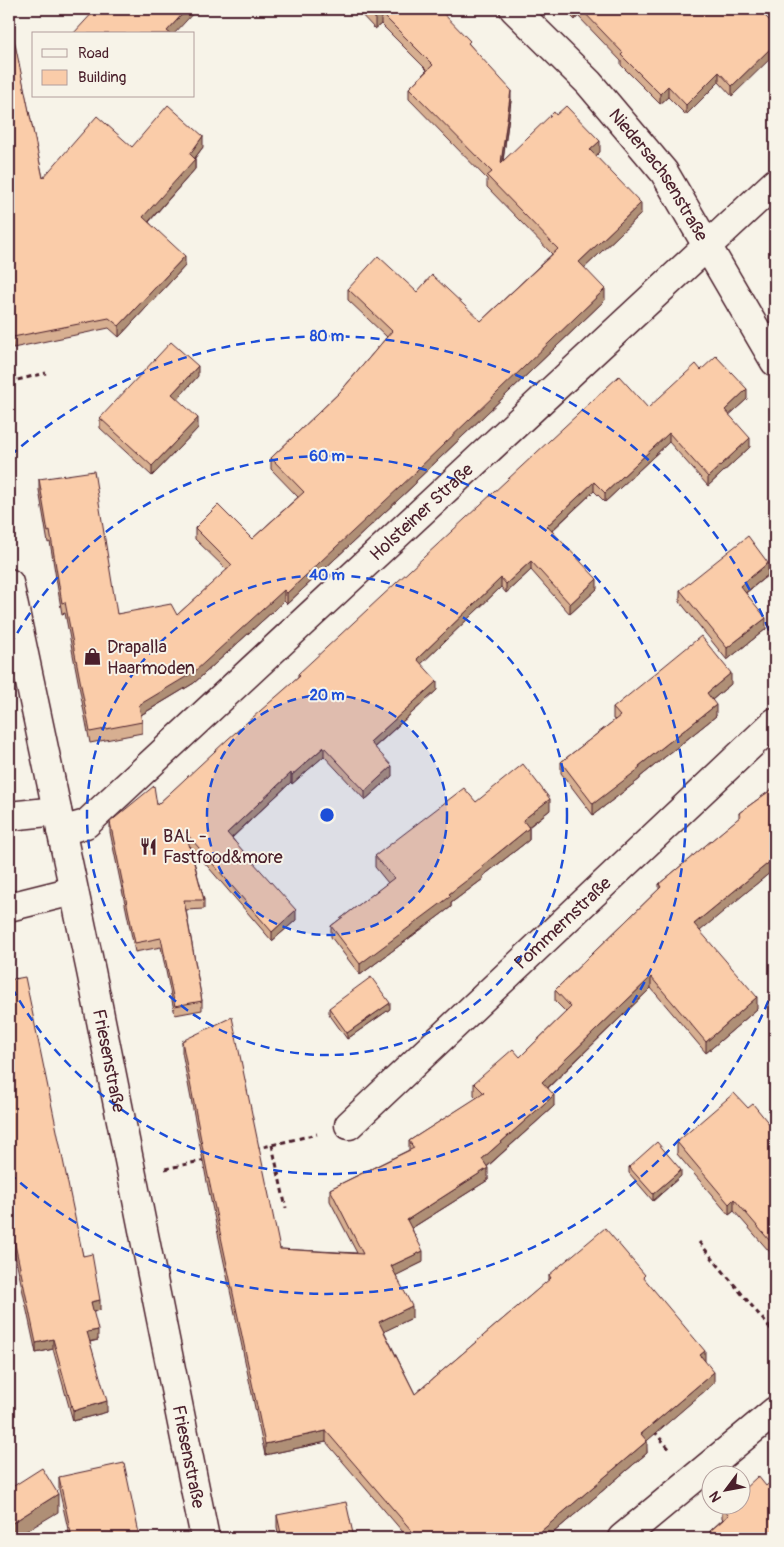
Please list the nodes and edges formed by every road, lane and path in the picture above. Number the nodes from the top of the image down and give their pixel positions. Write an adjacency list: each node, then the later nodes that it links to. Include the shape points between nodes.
1 (514, 9): 3 (street, Niedersachsenstraße, via 589,83 664,172)
2 (775, 183): 3 (street, Holsteiner Straße)
3 (708, 246): 4 (street, Niedersachsenstraße); 10 (street, Holsteiner Straße, via 86,824)
4 (775, 362)
5 (46, 373): 6 (path)
6 (9, 382)
7 (9, 583): 10 (street, Friesenstraße)
8 (775, 722): 13 (street, Pommernstraße)
9 (9, 816): 10 (street, Holsteiner Straße)
10 (59, 821): 11 (street, Friesenstraße)
11 (73, 891): 12 (street); 17 (street, Friesenstraße)
12 (9, 907)
13 (348, 1124): 14 (path)
14 (272, 1145): 15 (path); 18 (path)
15 (254, 1149)
16 (207, 1160): 17 (path)
17 (133, 1176): 24 (street, Friesenstraße)
18 (286, 1208)
19 (699, 1242): 20 (path)
20 (775, 1334)
21 (775, 1411): 23 (street)
22 (649, 1425): 23 (path)
23 (694, 1478): 25 (street)
24 (205, 1538)
25 (622, 1538)

